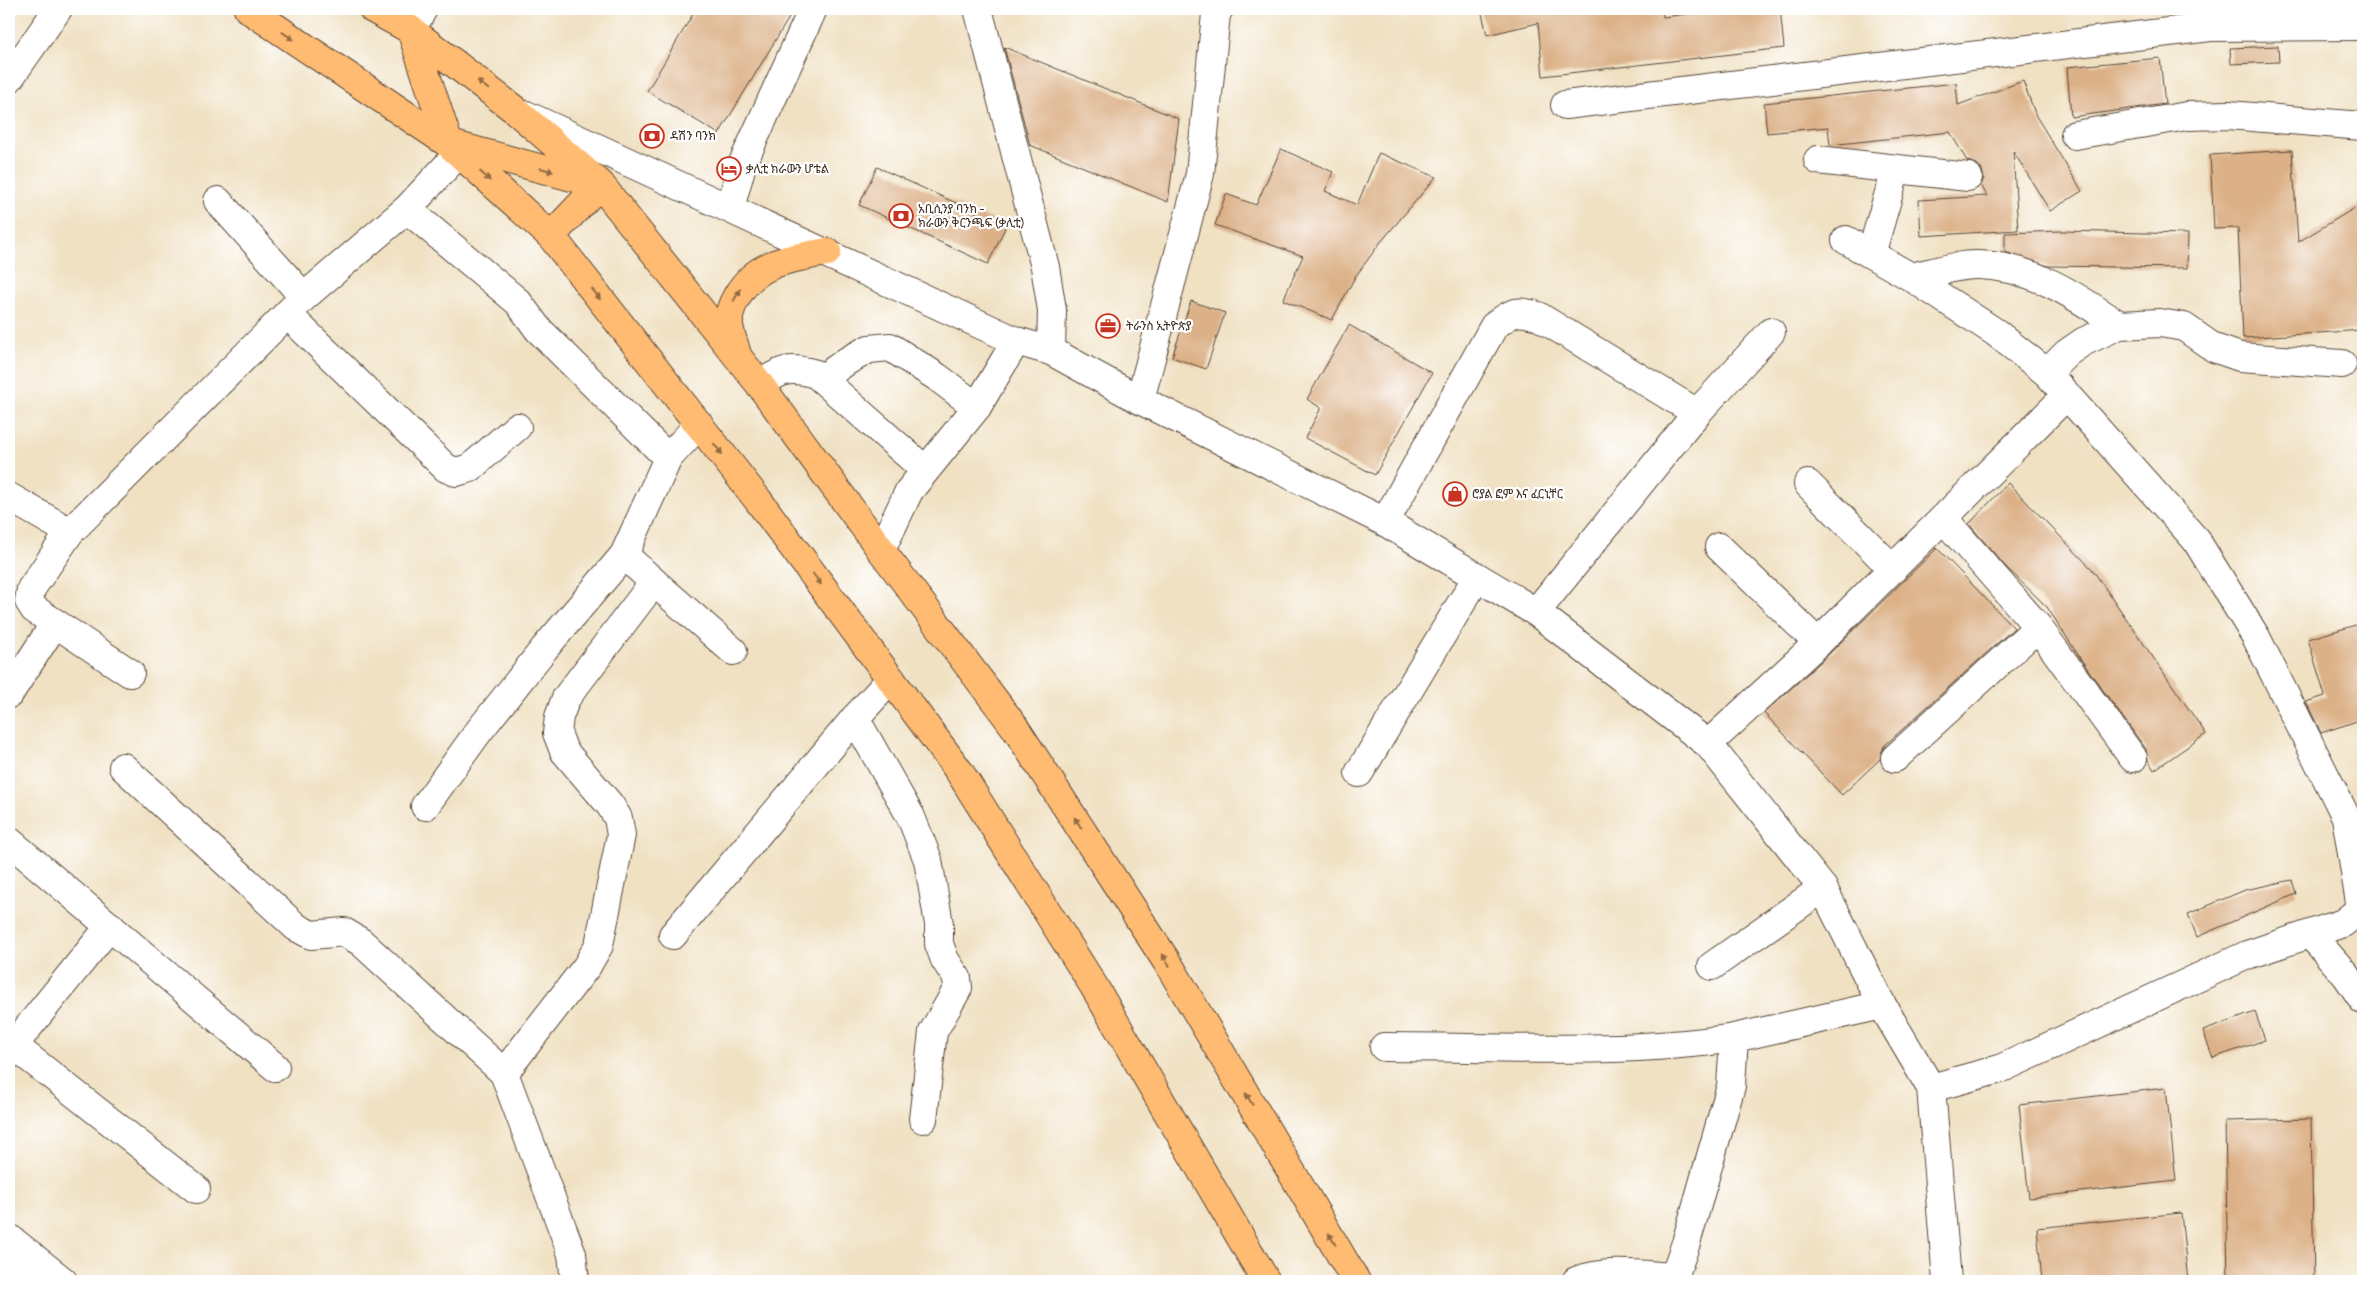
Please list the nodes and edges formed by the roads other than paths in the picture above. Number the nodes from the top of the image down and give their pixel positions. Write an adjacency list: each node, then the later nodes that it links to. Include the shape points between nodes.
1 (58, 9): 10 (street)
2 (248, 9): 15 (main road, one-way to 15)
3 (373, 9): 8 (main road)
4 (813, 9): 21 (street, via 742,165)
5 (978, 9): 32 (street, via 1045,267 1052,310)
6 (1218, 9): 39 (street, via 1200,174)
7 (2210, 18): 9 (street); 11 (street)
8 (417, 19): 12 (main road, one-way to 8); 15 (main road)
9 (2363, 26)
10 (9, 79)
11 (1566, 105)
12 (515, 110): 19 (main road); 21 (street)
13 (2363, 126): 14 (street, via 2220,115 2187,116)
14 (2075, 135)
15 (454, 148): 19 (main road, one-way to 19); 22 (street); 23 (main road, one-way to 23)
16 (1818, 160): 17 (street)
17 (1896, 169): 18 (street); 26 (street)
18 (1968, 177)
19 (600, 184): 23 (main road); 33 (main road)
20 (218, 200): 28 (street)
21 (730, 208): 25 (street)
22 (408, 209): 28 (street); 44 (street, via 518,302 538,329)
23 (551, 236): 42 (main road, one-way to 42)
24 (1846, 240): 26 (street)
25 (827, 252): 31 (street); 33 (main road, one-way to 25, via 729,326 730,309 744,283 758,271 779,261)
26 (1871, 254): 27 (street)
27 (1911, 277): 29 (street, via 1978,265 2005,268 2070,292); 35 (street, via 1995,332)
28 (295, 305): 43 (street, via 446,468 456,472 470,468); 50 (street)
29 (2119, 324): 34 (street, via 2160,323 2184,327 2214,348 2240,357); 35 (street, via 2067,352)
30 (1771, 332): 41 (street)
31 (1016, 340): 32 (street); 40 (street)
32 (1051, 351): 39 (street)
33 (738, 358): 37 (main road)
34 (2342, 364)
35 (2047, 374): 38 (street)
36 (822, 379): 37 (street, via 795,368 772,376); 40 (street, via 869,349 890,347); 45 (street)
37 (760, 385): 52 (main road)
38 (2067, 395): 48 (street); 74 (street, via 2196,540 2256,637 2346,817)
39 (1140, 400): 49 (street)
40 (978, 407): 45 (street)
41 (1697, 413): 49 (street, via 1538,316 1520,311 1494,326); 57 (street)
42 (698, 424): 44 (street); 63 (main road, one-way to 63)
43 (517, 427)
44 (668, 458): 53 (street)
45 (926, 470): 52 (street, via 909,491)
46 (1808, 484): 54 (street)
47 (9, 497): 50 (street)
48 (1944, 519): 54 (street); 59 (street)
49 (1385, 522): 55 (street)
50 (70, 532): 58 (street, via 31,589 29,600 34,610)
51 (1719, 548): 60 (street)
52 (881, 550): 96 (main road, one-way to 52, via 1169,964 1020,734)
53 (624, 556): 56 (street); 71 (street, via 544,649)
54 (1893, 568): 60 (street)
55 (1477, 577): 57 (street); 70 (street)
56 (654, 582): 61 (street); 85 (street, via 566,698 558,717 557,733 564,751 618,818 620,835 599,945 587,966)
57 (1536, 612): 66 (street)
58 (55, 623): 62 (street); 64 (street)
59 (2038, 627): 67 (street); 68 (street)
60 (1818, 643): 66 (street)
61 (733, 651)
62 (130, 673)
63 (891, 679): 65 (street); 95 (main road, via 959,771 1084,972)
64 (9, 694)
65 (855, 718): 76 (street); 87 (street, via 911,817 928,860 939,924 939,944 957,978 958,988 933,1032)
66 (1708, 744): 73 (street)
67 (1895, 758)
68 (2133, 758)
69 (122, 766): 85 (street, via 296,927 311,934 344,932 361,942)
70 (1359, 773)
71 (425, 806)
72 (9, 841): 75 (street)
73 (1823, 888): 78 (street); 80 (street)
74 (2362, 908): 77 (street, via 2344,923)
75 (110, 926): 83 (street); 84 (street)
76 (673, 935)
77 (2311, 935): 79 (street); 86 (street, via 2247,955 2000,1069)
78 (1712, 966)
79 (2363, 1000)
80 (1882, 1005): 81 (street); 86 (street)
81 (1734, 1038): 82 (street, via 1640,1048); 91 (street, via 1731,1086)
82 (1384, 1047)
83 (11, 1048): 88 (street)
84 (275, 1067)
85 (504, 1073): 94 (street, via 572,1254)
86 (1931, 1088): 98 (street)
87 (922, 1119)
88 (196, 1189)
89 (9, 1238): 90 (street)
90 (31, 1255): 92 (street); 93 (street)
91 (1675, 1279): 97 (street, via 1610,1273)
92 (9, 1281)
93 (63, 1281)
94 (575, 1281)
95 (1266, 1281)
96 (1356, 1281)
97 (1576, 1281)
98 (1947, 1281)

